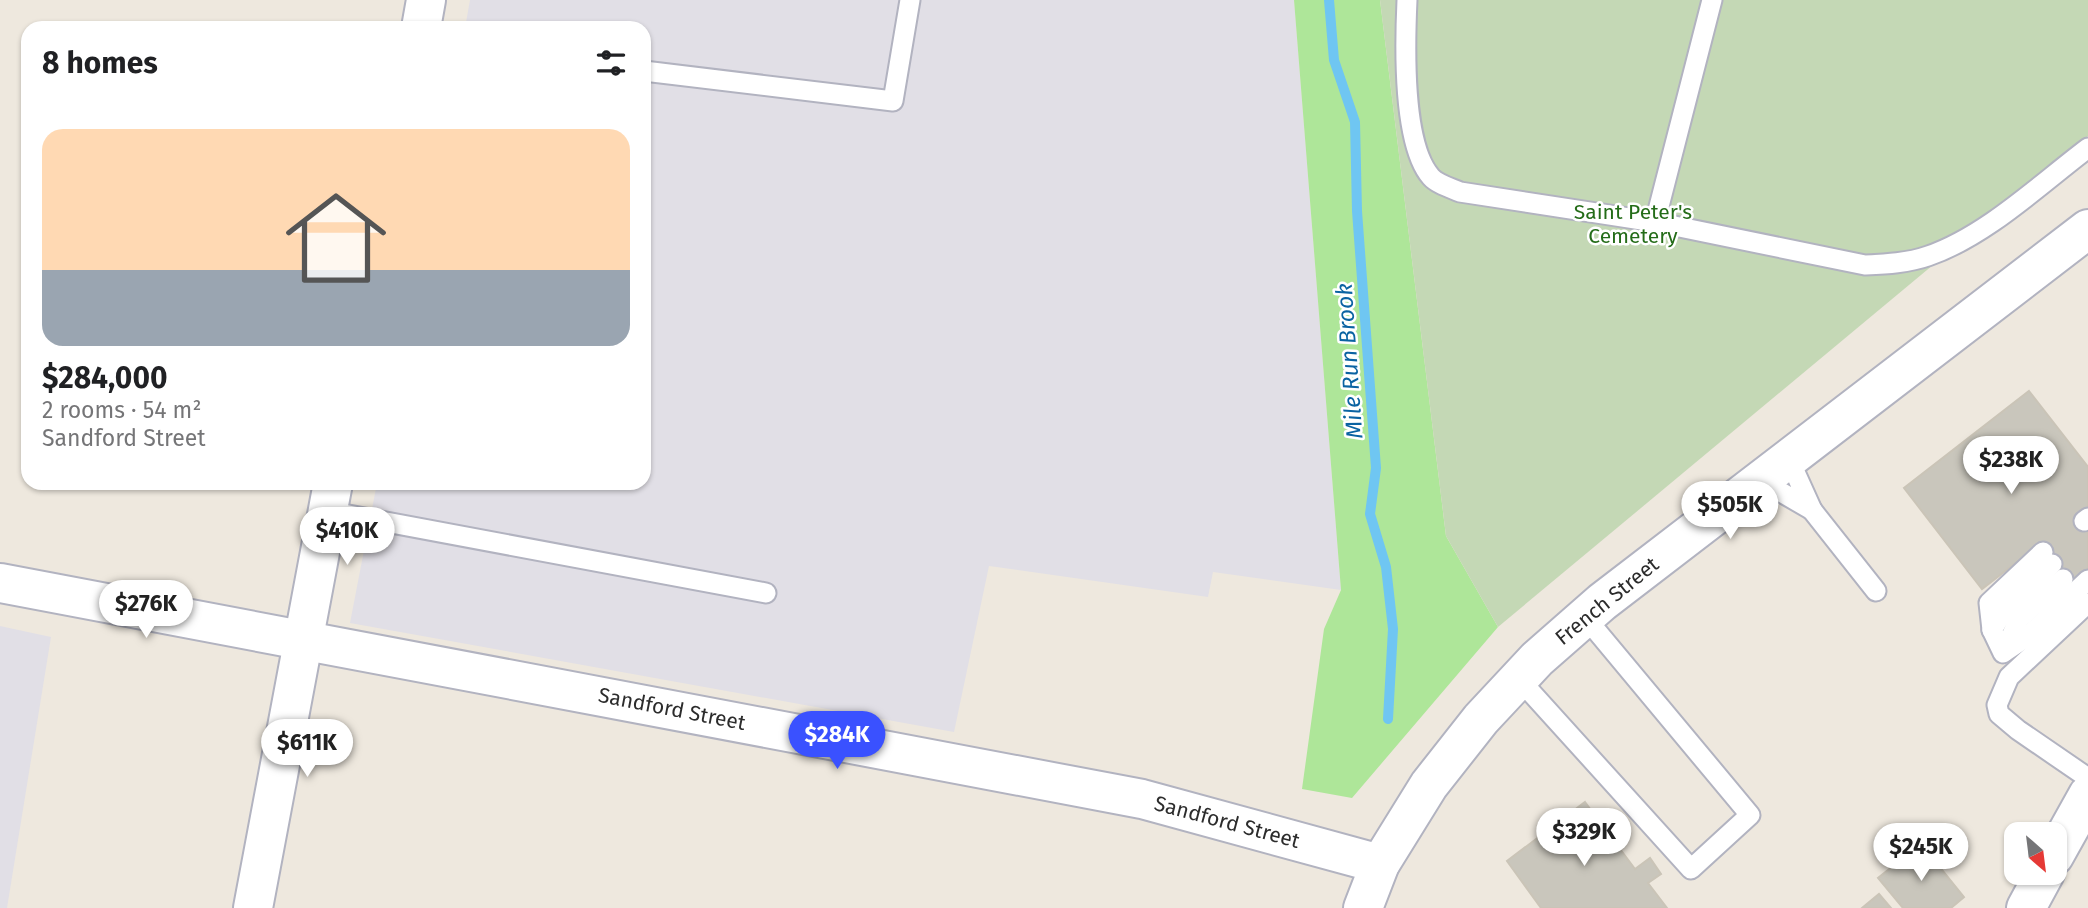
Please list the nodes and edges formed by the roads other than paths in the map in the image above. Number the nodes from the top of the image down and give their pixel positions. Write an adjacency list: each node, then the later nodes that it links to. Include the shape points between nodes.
1 (426, 0): 5 (street)
2 (910, 0): 6 (lane, via 892,101)
3 (1407, 0): 8 (lane, via 1404,58 1416,150 1432,178 1460,192)
4 (1712, 0): 8 (lane)
5 (422, 21)
6 (651, 72)
7 (2088, 148): 8 (lane, via 1986,226 1928,257 1895,264 1864,265)
8 (1655, 222)
9 (2088, 229): 10 (street, French Street)
10 (1775, 470): 12 (lane); 12 (lane); 18 (street, French Street)
11 (330, 497): 16 (lane); 19 (street)
12 (1812, 510): 15 (lane)
13 (2088, 580): 20 (lane)
14 (0, 583): 19 (street, Sandford Street)
15 (1876, 591)
16 (766, 593)
17 (2088, 603): 21 (lane)
18 (1585, 617): 22 (street, French Street); 22 (lane, via 1750,815 1691,869)
19 (303, 639): 26 (street, Sandford Street, via 1142,799); 28 (street)
20 (2003, 653): 20 (lane, via 1992,630 2006,608 2053,565); 21 (lane)
21 (2009, 677): 23 (lane, via 1997,705 1999,714)
22 (1519, 679): 26 (street, French Street, via 1429,785)
23 (2088, 778)
24 (2088, 795): 25 (street)
25 (2067, 833)
26 (1380, 864): 29 (street, French Street)
27 (2038, 886): 30 (street)
28 (253, 908)
29 (1363, 908)
30 (2026, 908)

